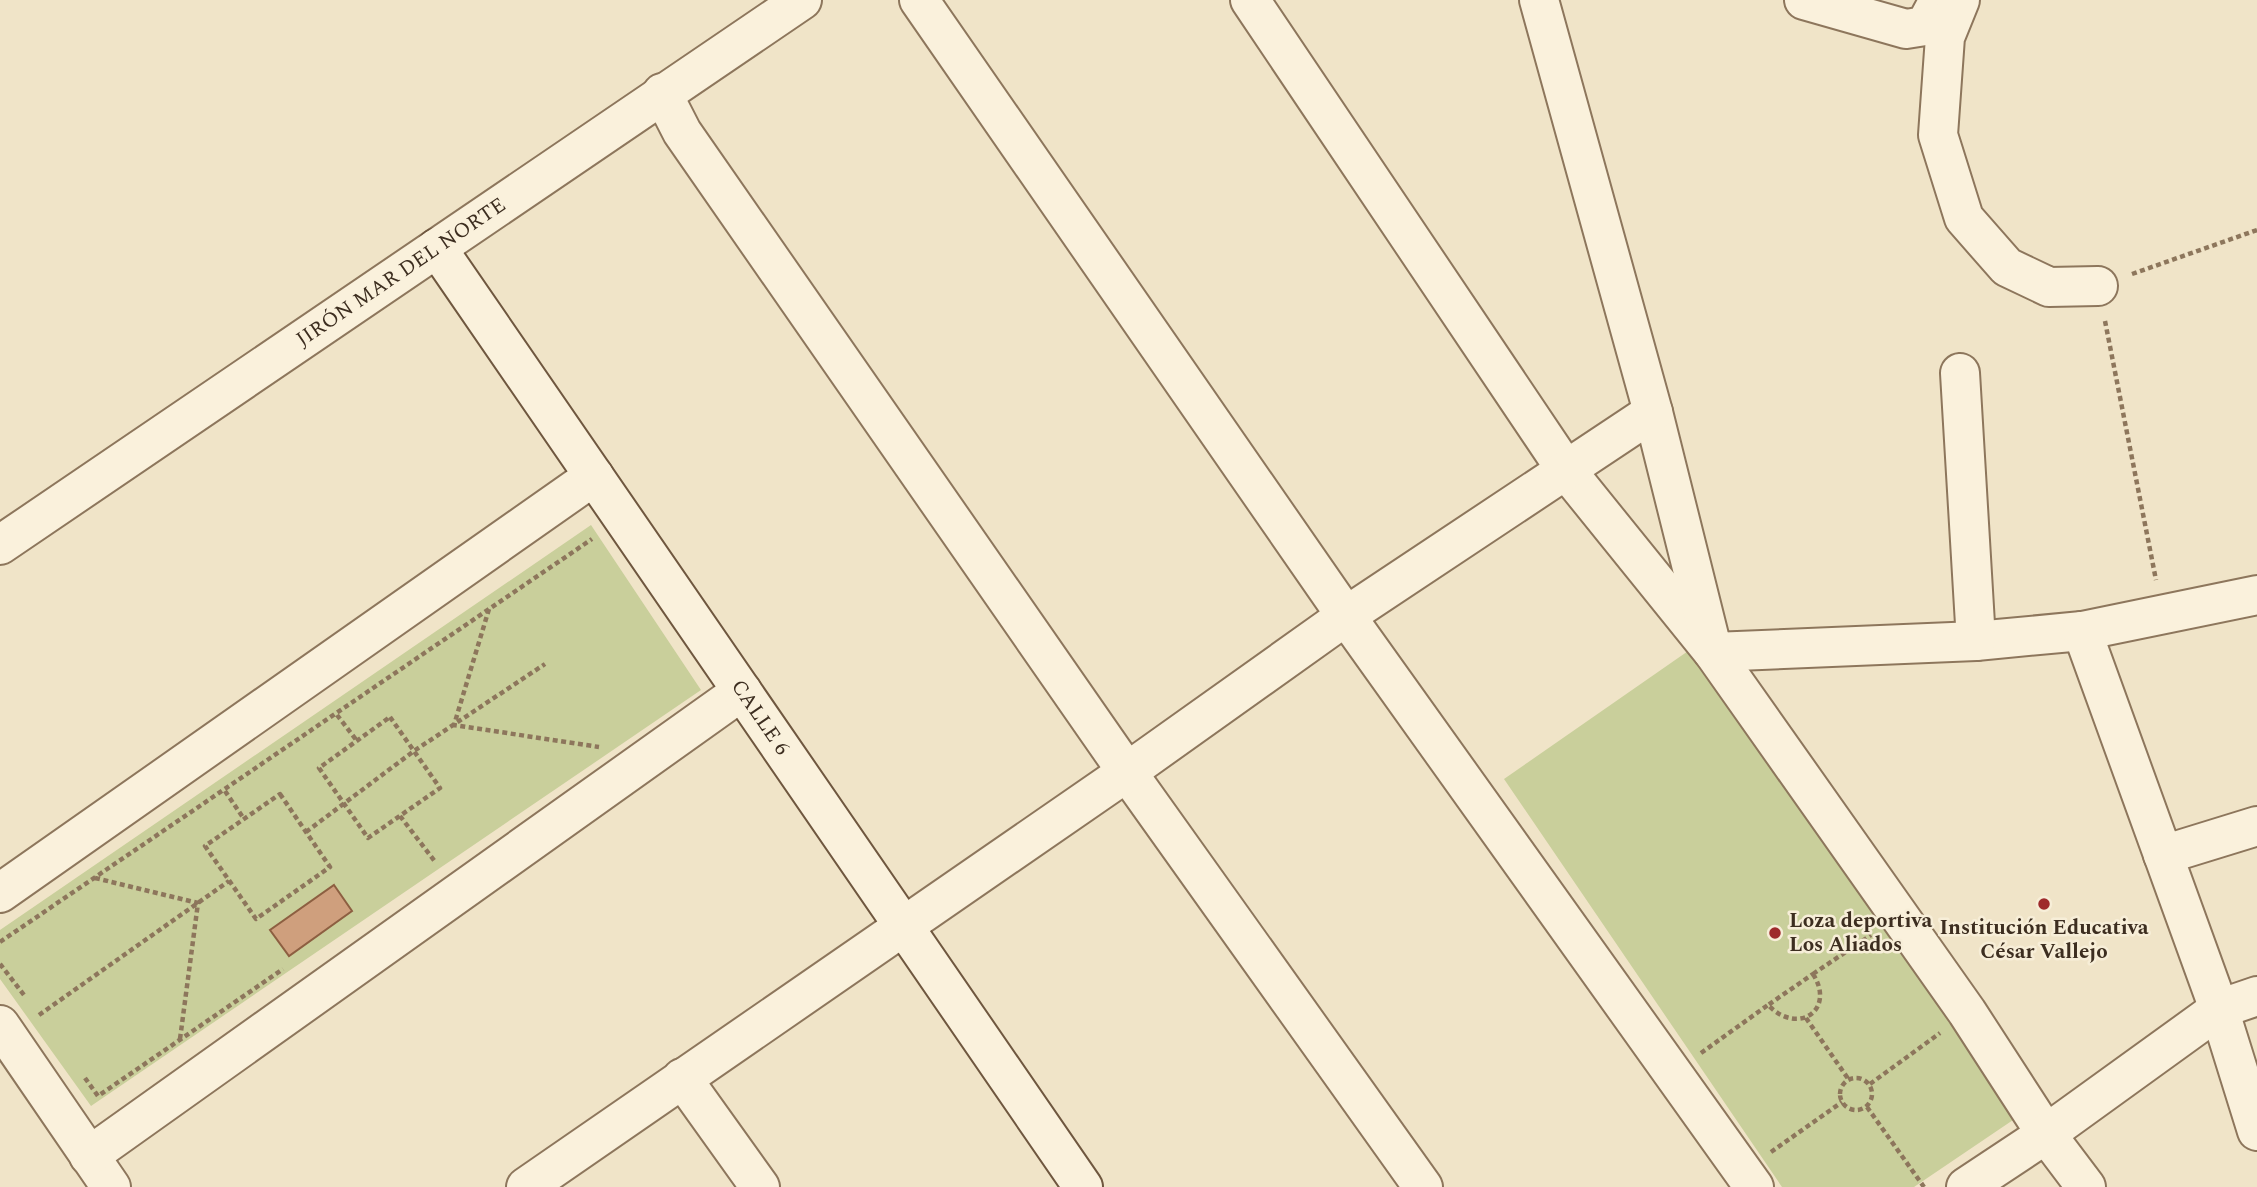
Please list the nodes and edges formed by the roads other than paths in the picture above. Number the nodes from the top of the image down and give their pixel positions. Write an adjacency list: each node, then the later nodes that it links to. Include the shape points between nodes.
1 (802, 0): 8 (street, JIRÓN MAR DEL NORTE)
2 (919, 0): 17 (street)
3 (1250, 0): 13 (street)
4 (1539, 0): 12 (street)
5 (1804, 0): 6 (street, via 1906,29 1925,26)
6 (1938, 0)
7 (1960, 0): 10 (street, via 1945,37 1938,135 1964,218 2007,267 2049,287)
8 (662, 93): 9 (street, JIRÓN MAR DEL NORTE); 22 (street, via 682,132)
9 (437, 248): 14 (street, CALLE 6); 15 (street, JIRÓN MAR DEL NORTE)
10 (2098, 286)
11 (1960, 373): 19 (street)
12 (1653, 412): 13 (street); 20 (street)
13 (1566, 470): 17 (street); 20 (street)
14 (594, 476): 21 (street, CALLE 6); 25 (street)
15 (0, 545)
16 (2257, 594): 18 (street)
17 (1346, 616): 22 (street); 34 (street)
18 (2082, 631): 19 (street); 24 (street)
19 (1976, 641): 20 (street)
20 (1713, 652): 32 (street, via 1968,1012)
21 (742, 691): 26 (street, CALLE 6); 33 (street)
22 (1127, 772): 26 (street); 39 (street)
23 (2257, 826): 24 (street)
24 (2163, 855): 28 (street)
25 (0, 893)
26 (904, 927): 30 (street); 38 (street, CALLE 6)
27 (2257, 996): 28 (street)
28 (2219, 1009): 31 (street); 32 (street)
29 (0, 1025): 33 (street)
30 (682, 1078): 36 (street); 37 (street)
31 (2257, 1131)
32 (2046, 1134): 40 (street); 41 (street)
33 (89, 1156): 35 (street)
34 (1749, 1180)
35 (111, 1187)
36 (526, 1187)
37 (760, 1187)
38 (1083, 1187)
39 (1423, 1187)
40 (1966, 1187)
41 (2086, 1187)

